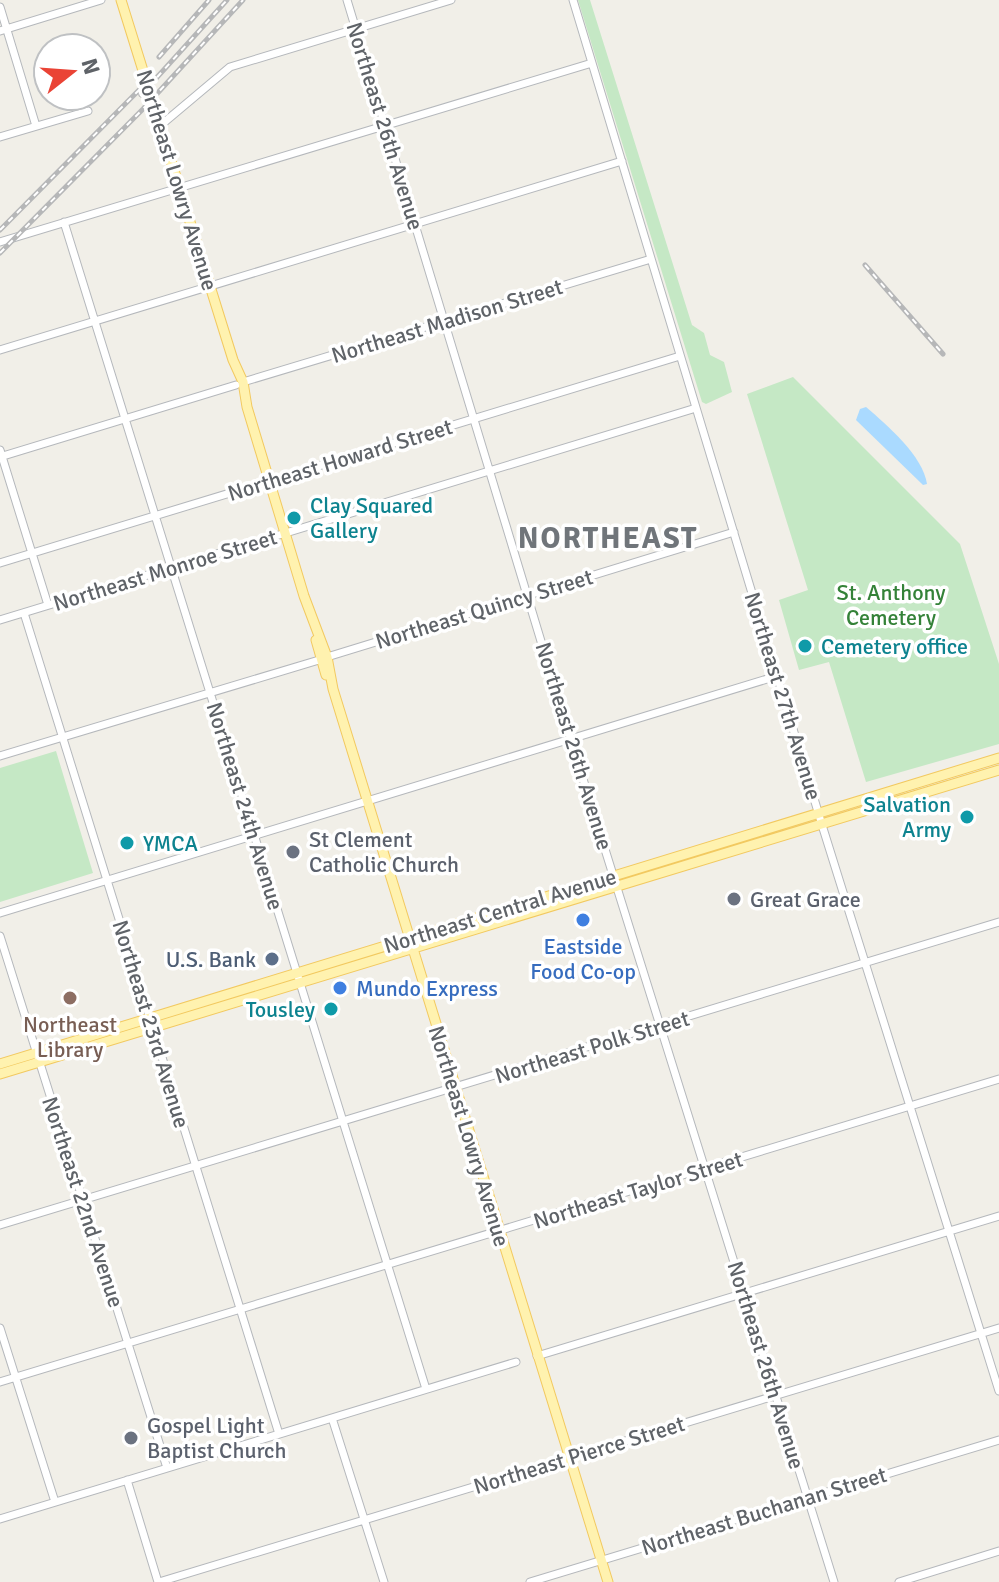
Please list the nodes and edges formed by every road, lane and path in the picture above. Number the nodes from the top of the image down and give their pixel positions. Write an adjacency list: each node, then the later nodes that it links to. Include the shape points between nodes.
1 (101, 0): 8 (street)
2 (121, 0): 11 (main road, Northeast Lowry Avenue)
3 (347, 0): 7 (street, Northeast 26th Avenue)
4 (451, 0): 7 (street)
5 (573, 0): 9 (street, Northeast 27th Avenue)
6 (0, 7): 8 (street)
7 (356, 29): 11 (street, via 223,70); 13 (street, Northeast 26th Avenue)
8 (3, 30): 12 (street)
9 (592, 63): 13 (street); 15 (street, Northeast 27th Avenue)
10 (85, 112): 12 (street)
11 (161, 125): 16 (main road, Northeast Lowry Avenue)
12 (36, 126): 14 (street)
13 (385, 127): 16 (street); 18 (street, Northeast 26th Avenue)
14 (0, 137)
15 (622, 161): 18 (street); 20 (street, Northeast 27th Avenue)
16 (180, 189): 17 (street); 21 (main road, Northeast Lowry Avenue)
17 (64, 222): 19 (street); 22 (street, Northeast 24th Avenue)
18 (414, 225): 21 (street); 23 (street, Northeast 26th Avenue)
19 (0, 242)
20 (651, 259): 23 (street, Northeast Madison Street); 25 (street, Northeast 27th Avenue)
21 (210, 287): 22 (street); 26 (main road, Northeast Lowry Avenue)
22 (96, 320): 24 (street); 28 (street, Northeast 24th Avenue)
23 (445, 321): 26 (street, Northeast Madison Street); 29 (street, Northeast 26th Avenue)
24 (0, 350)
25 (680, 356): 27 (street, Northeast 27th Avenue); 29 (street, Northeast Howard Street)
26 (240, 384): 28 (street, Northeast Madison Street); 32 (main road, Northeast Lowry Avenue)
27 (696, 408): 31 (street, Northeast Monroe Street); 34 (street, Northeast 27th Avenue)
28 (126, 418): 30 (street, Northeast Madison Street); 33 (street, Northeast 24th Avenue)
29 (475, 419): 31 (street, Northeast 26th Avenue); 32 (street, Northeast Howard Street)
30 (1, 454): 36 (street)
31 (490, 470): 35 (street, Northeast Monroe Street); 39 (street, Northeast 26th Avenue)
32 (269, 481): 33 (street, Northeast Howard Street); 35 (main road, Northeast Lowry Avenue)
33 (156, 515): 36 (street, Northeast Howard Street); 38 (street, Northeast 24th Avenue)
34 (734, 532): 39 (street, Northeast Quincy Street); 44 (street, Northeast 27th Avenue)
35 (285, 534): 38 (street, Northeast Monroe Street); 43 (main road, Northeast Lowry Avenue)
36 (33, 553): 37 (street, Northeast Howard Street); 40 (street)
37 (0, 563)
38 (171, 569): 40 (street, Northeast Monroe Street); 45 (street, Northeast 24th Avenue)
39 (528, 595): 43 (street, Northeast Quincy Street); 47 (street, Northeast 26th Avenue)
40 (48, 605): 41 (street, Northeast Monroe Street)
41 (24, 613): 42 (street, Northeast Monroe Street); 46 (street, Northeast 23rd Avenue)
42 (0, 620)
43 (323, 658): 45 (street, Northeast Quincy Street); 51 (main road, Northeast Lowry Avenue)
44 (777, 676): 47 (street); 52 (street, Northeast 27th Avenue)
45 (211, 693): 46 (street, Northeast Quincy Street); 54 (street, Northeast 24th Avenue)
46 (62, 738): 48 (street, Northeast Quincy Street); 56 (street, Northeast 23rd Avenue)
47 (571, 740): 51 (street); 55 (street, Northeast 26th Avenue)
48 (0, 756)
49 (999, 758): 52 (main road, Northeast Central Avenue)
50 (999, 770): 53 (main road, Northeast Central Avenue)
51 (367, 802): 54 (street); 61 (main road, Northeast Lowry Avenue)
52 (819, 812): 53 (street, Northeast 27th Avenue); 55 (main road, Northeast Central Avenue)
53 (822, 825): 57 (main road, Northeast Central Avenue); 63 (street, Northeast 27th Avenue)
54 (254, 836): 56 (street); 64 (street, Northeast 24th Avenue)
55 (614, 876): 57 (street, Northeast 26th Avenue); 61 (main road, Northeast Central Avenue)
56 (107, 881): 58 (street); 66 (street, Northeast 23rd Avenue)
57 (617, 887): 62 (main road, Northeast Central Avenue); 67 (street, Northeast 26th Avenue)
58 (0, 913)
59 (999, 922): 63 (street, Northeast Polk Street)
60 (0, 936): 68 (street, Northeast 22nd Avenue)
61 (408, 939): 62 (main road, Northeast Lowry Avenue); 64 (main road, Northeast Central Avenue)
62 (412, 950): 65 (main road, Northeast Central Avenue); 72 (main road, Northeast Lowry Avenue)
63 (865, 964): 67 (street, Northeast Polk Street); 73 (street, Northeast 27th Avenue)
64 (296, 974): 65 (street, Northeast 24th Avenue); 66 (main road, Northeast Central Avenue)
65 (300, 985): 66 (main road, Northeast Central Avenue); 74 (street, Northeast 24th Avenue)
66 (150, 1023): 68 (main road, Northeast Central Avenue); 75 (street, Northeast 23rd Avenue)
67 (660, 1026): 72 (street, Northeast Polk Street); 76 (street, Northeast 26th Avenue)
68 (37, 1057): 69 (main road, Northeast Central Avenue); 70 (main road, Northeast Central Avenue); 77 (street, Northeast 22nd Avenue)
69 (0, 1064)
70 (0, 1074)
71 (999, 1079): 73 (street, Northeast Taylor Street)
72 (454, 1089): 74 (street, Northeast Polk Street); 80 (main road, Northeast Lowry Avenue)
73 (910, 1107): 76 (street, Northeast Taylor Street); 81 (street, Northeast 27th Avenue)
74 (342, 1122): 75 (street, Northeast Polk Street); 82 (street, Northeast 24th Avenue)
75 (194, 1167): 77 (street, Northeast Polk Street); 84 (street, Northeast 23rd Avenue)
76 (704, 1170): 80 (street, Northeast Taylor Street); 83 (street, Northeast 26th Avenue)
77 (83, 1200): 79 (street, Northeast Polk Street); 88 (street, Northeast 22nd Avenue)
78 (999, 1216): 81 (street)
79 (0, 1225)
80 (499, 1232): 82 (street, Northeast Taylor Street); 89 (main road, Northeast Lowry Avenue)
81 (949, 1232): 83 (street); 87 (street, Northeast 27th Avenue)
82 (386, 1265): 84 (street, Northeast Taylor Street); 93 (street, Northeast 24th Avenue)
83 (744, 1293): 89 (street); 95 (street, Northeast 26th Avenue)
84 (240, 1310): 88 (street, Northeast Taylor Street); 97 (street, Northeast 23rd Avenue)
85 (0, 1328): 91 (street)
86 (999, 1328): 87 (street, Northeast Pierce Street)
87 (981, 1333): 94 (street, Northeast 27th Avenue); 95 (street, Northeast Pierce Street)
88 (128, 1343): 91 (street, Northeast Taylor Street); 100 (street, Northeast 22nd Avenue)
89 (537, 1356): 99 (main road, Northeast Lowry Avenue)
90 (516, 1362): 93 (street)
91 (15, 1377): 92 (street, Northeast Taylor Street); 103 (street)
92 (0, 1382)
93 (426, 1389): 96 (street)
94 (999, 1391)
95 (776, 1396): 99 (street, Northeast Pierce Street); 102 (street, Northeast 26th Avenue)
96 (332, 1418): 97 (street); 105 (street)
97 (279, 1434): 100 (street)
98 (999, 1440): 102 (street, Northeast Buchanan Street)
99 (569, 1458): 105 (street, Northeast Pierce Street); 107 (main road, Northeast Lowry Avenue)
100 (167, 1468): 101 (street)
101 (127, 1480): 103 (street); 108 (street)
102 (808, 1498): 107 (street, Northeast Buchanan Street); 112 (street, Northeast 26th Avenue)
103 (55, 1502): 104 (street)
104 (0, 1519)
105 (364, 1520): 108 (street, Northeast Pierce Street); 109 (street)
106 (999, 1551): 113 (street)
107 (601, 1561): 110 (street, Northeast Buchanan Street); 111 (main road, Northeast Lowry Avenue)
108 (159, 1582)
109 (384, 1582)
110 (530, 1582)
111 (608, 1582)
112 (834, 1582)
113 (899, 1582)

